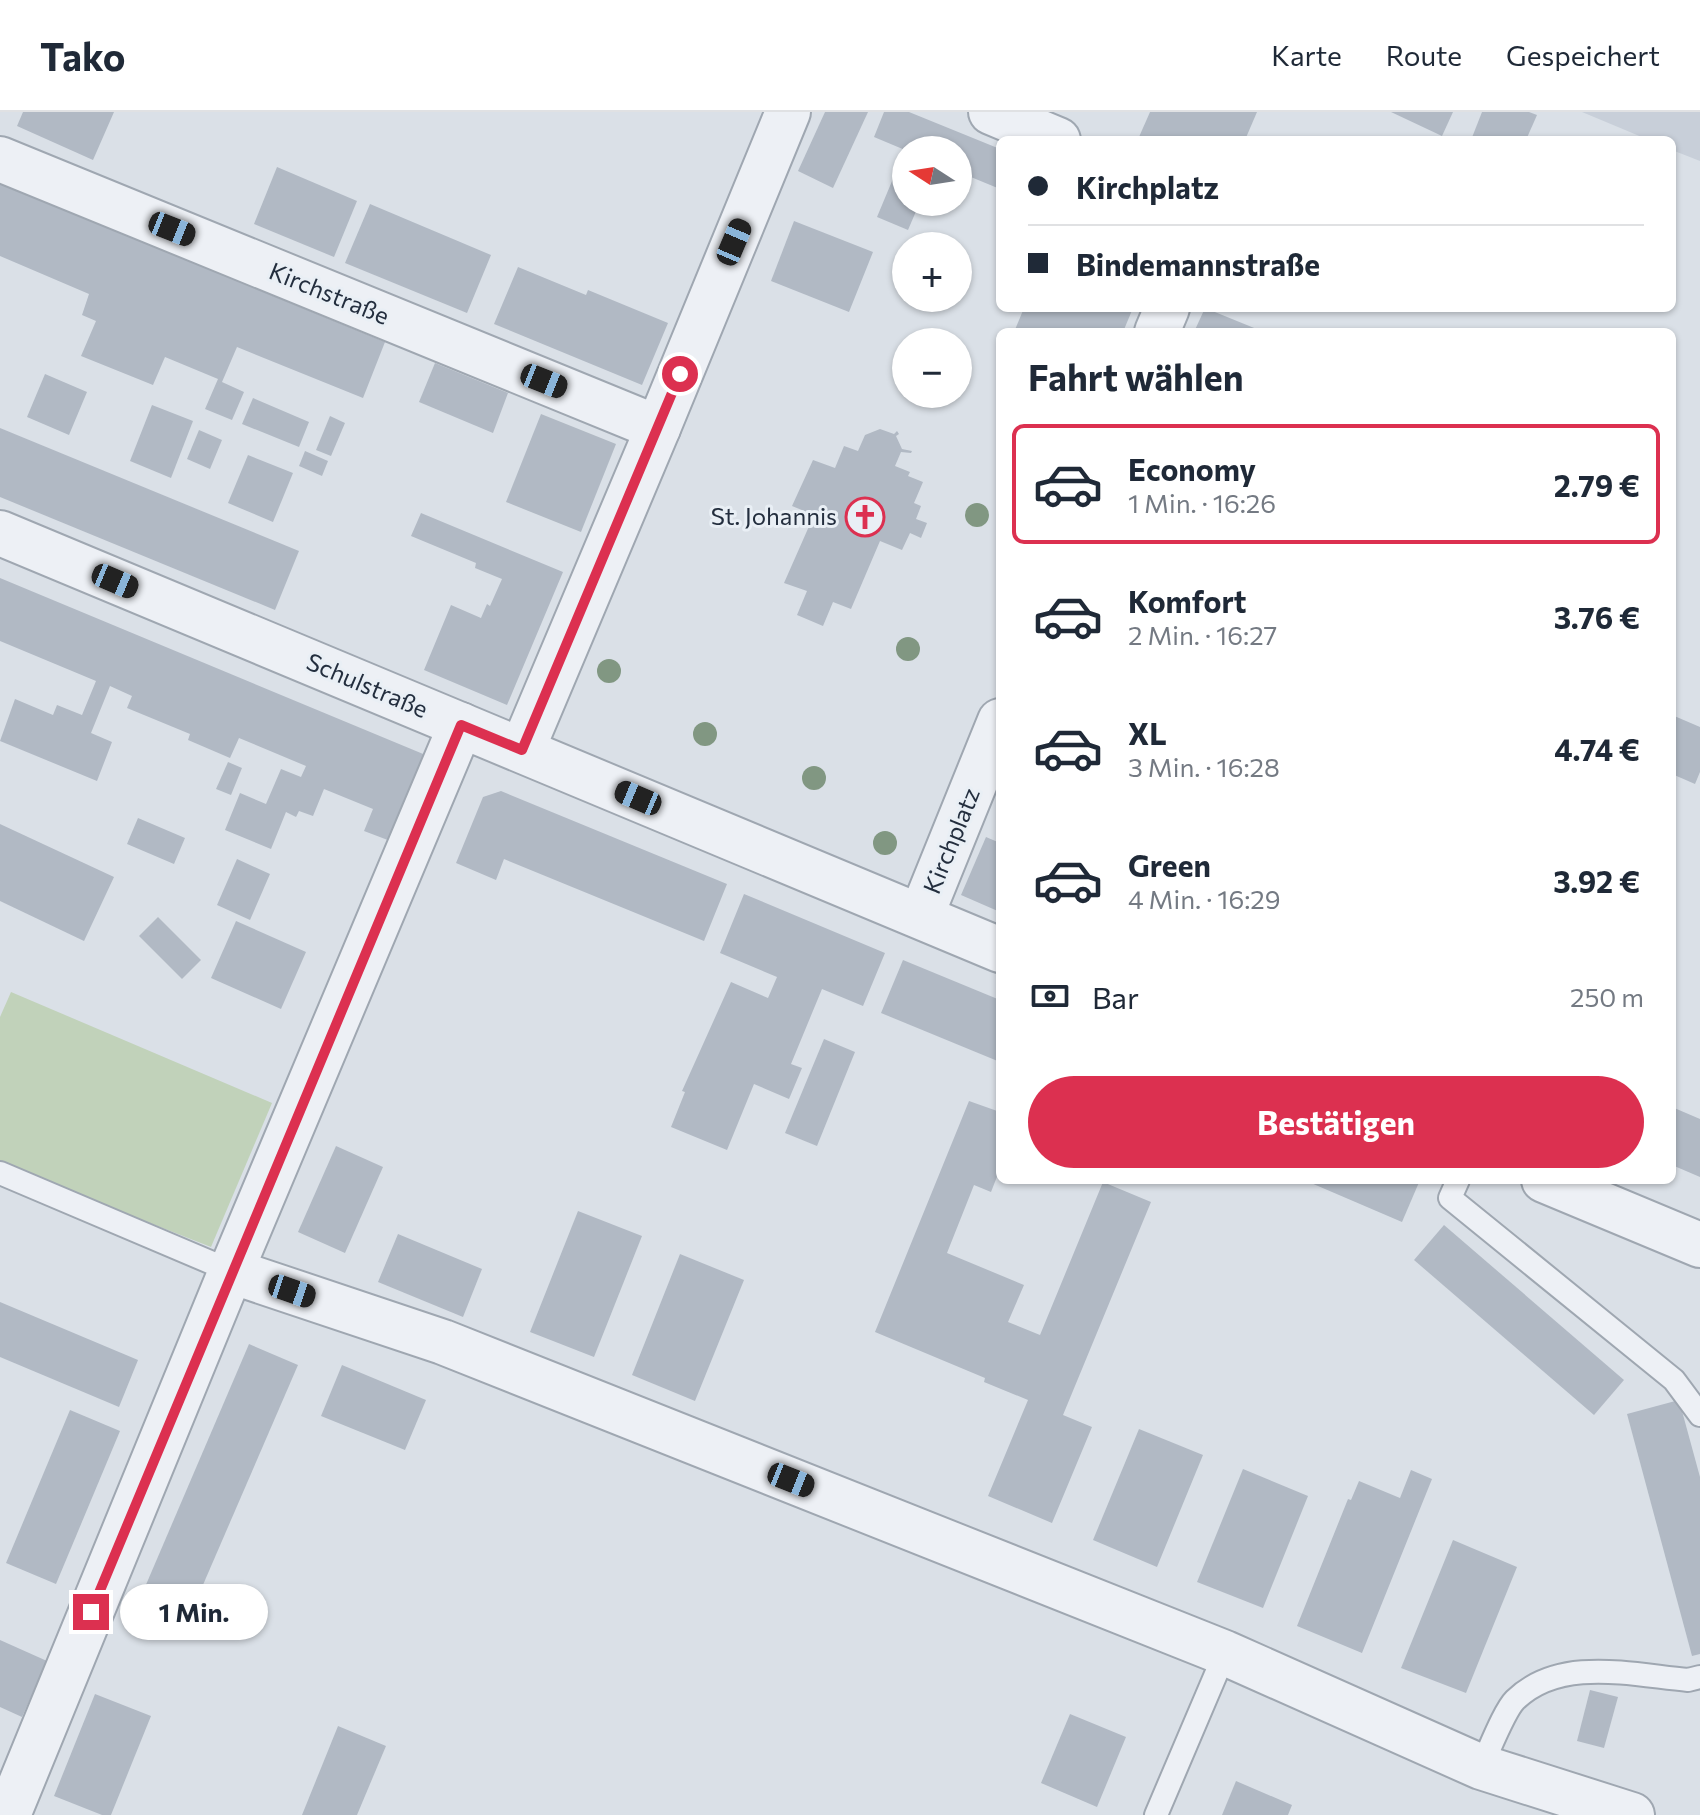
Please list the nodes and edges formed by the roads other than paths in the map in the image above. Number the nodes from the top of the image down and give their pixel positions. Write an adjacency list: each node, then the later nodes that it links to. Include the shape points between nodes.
1 (788, 112): 5 (street)
2 (991, 112): 3 (street)
3 (1048, 136)
4 (0, 159): 5 (street, Kirchstraße)
5 (658, 428): 9 (street)
6 (0, 533): 7 (street, Schulstraße)
7 (461, 725): 9 (street, Schulstraße); 16 (street)
8 (996, 731): 10 (street, Kirchplatz)
9 (522, 750): 10 (street, Schulstraße)
10 (921, 916): 11 (street, Schulstraße)
11 (996, 948)
12 (0, 1173): 16 (lane)
13 (1456, 1184): 17 (lane, via 1450,1198 1674,1380)
14 (1554, 1184): 15 (street)
15 (1700, 1245)
16 (231, 1271): 18 (street, via 443,1342); 20 (street)
17 (1700, 1415)
18 (1225, 1653): 21 (street); 23 (lane)
19 (1700, 1677): 21 (lane, via 1592,1671 1548,1678 1513,1701)
20 (16, 1748): 22 (street)
21 (1481, 1767): 24 (street)
22 (8, 1815)
23 (1156, 1815)
24 (1632, 1815)

